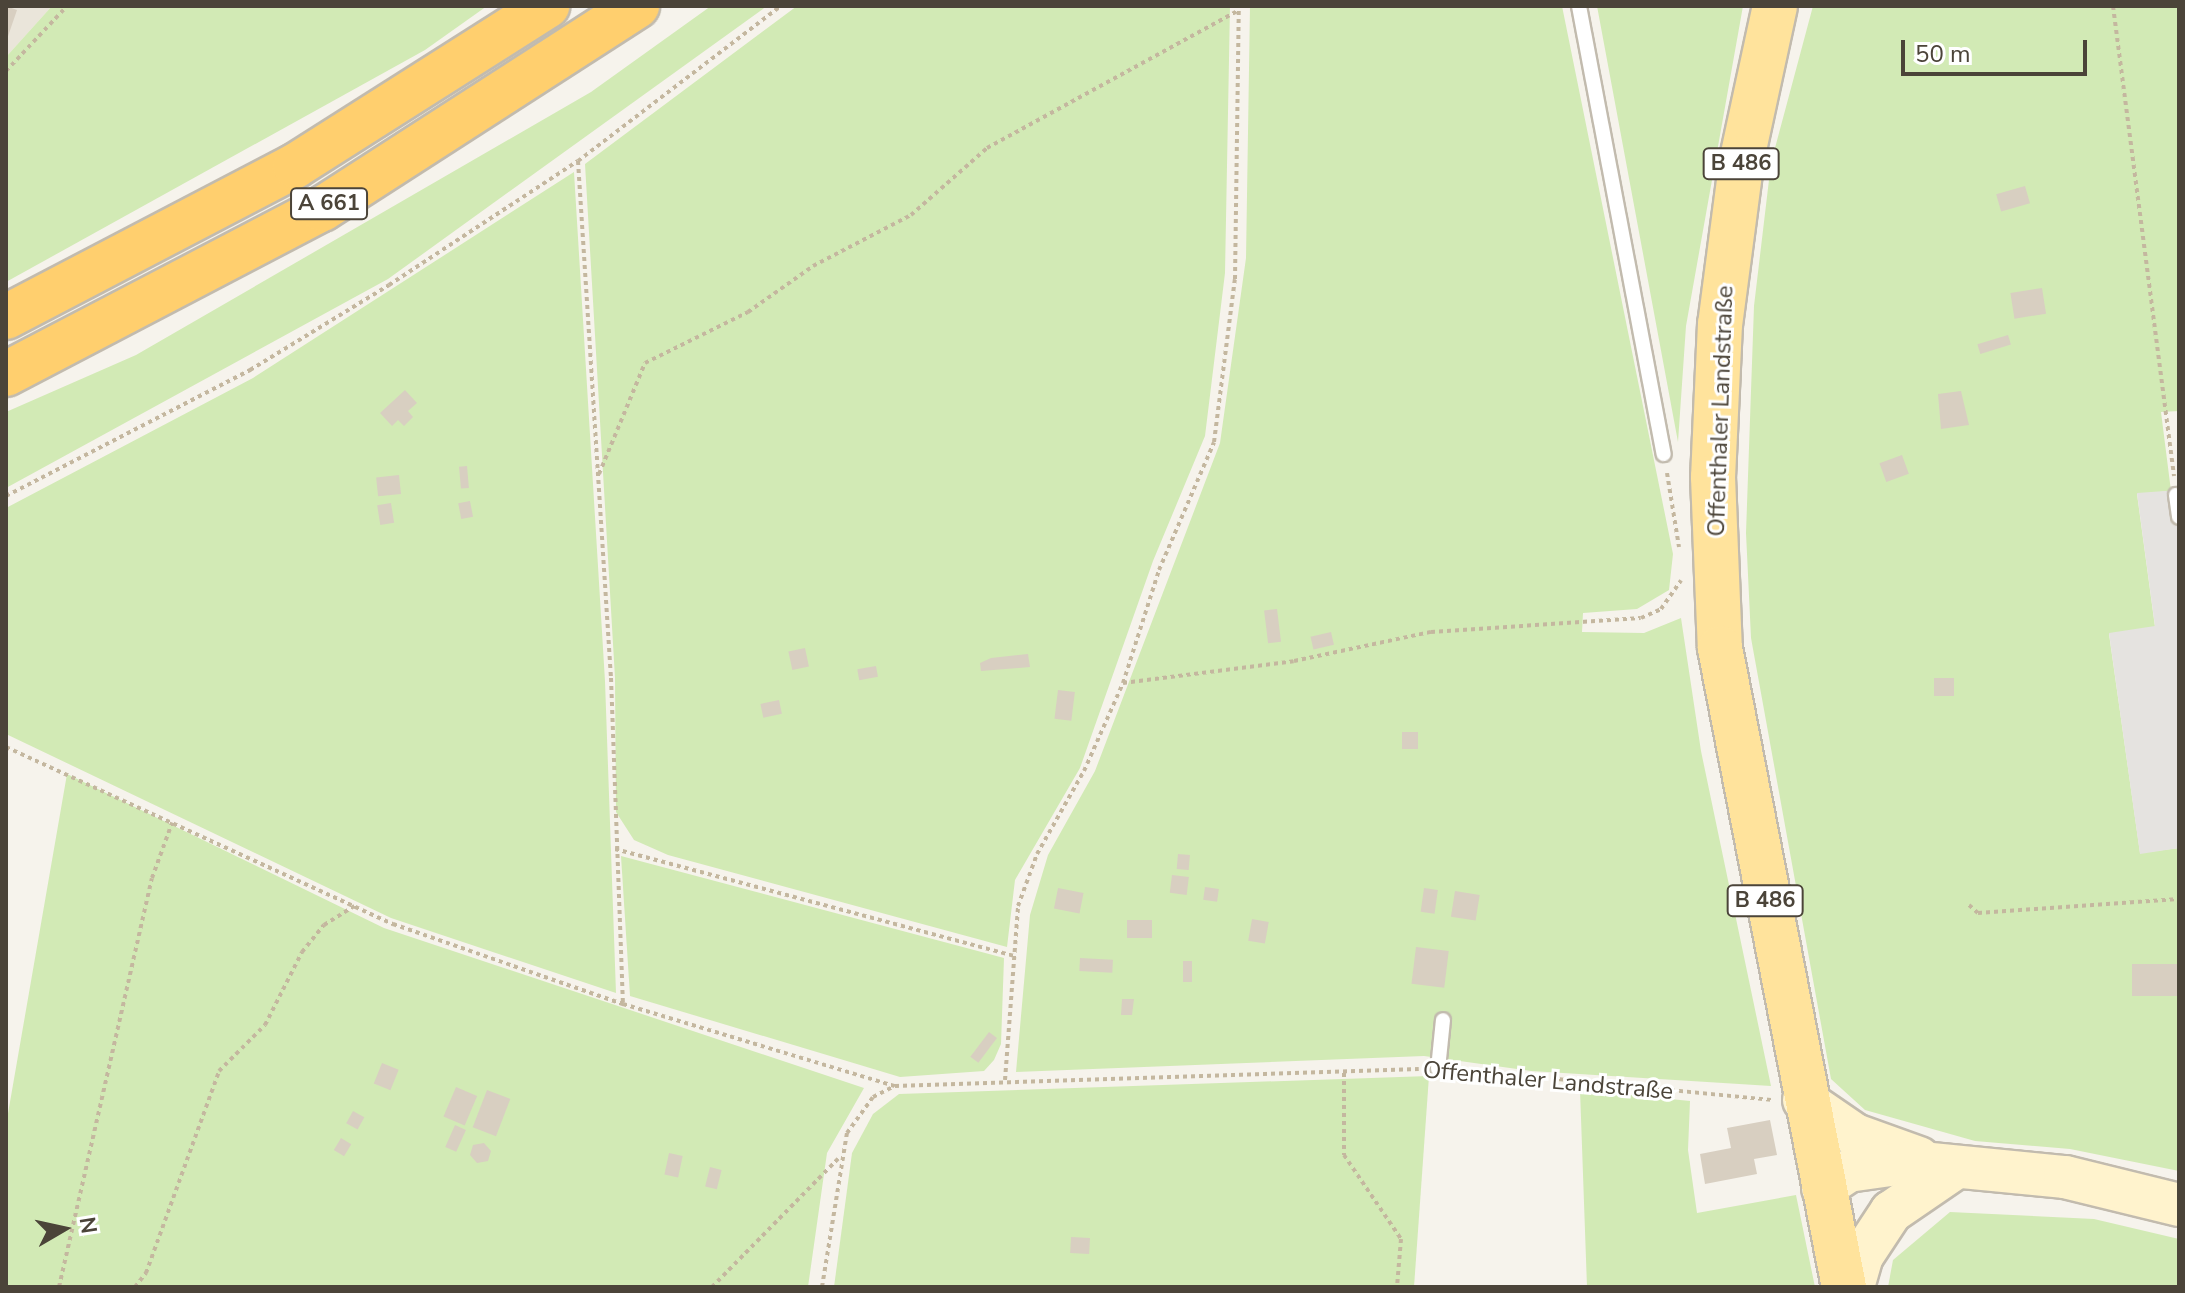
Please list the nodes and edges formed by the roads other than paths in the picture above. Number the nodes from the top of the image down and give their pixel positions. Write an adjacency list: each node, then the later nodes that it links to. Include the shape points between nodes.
1 (547, 6): 5 (highway, A 661, via 295,166)
2 (637, 6): 6 (highway, A 661, via 322,209)
3 (1579, 6): 7 (lane)
4 (1775, 6): 12 (main road, Offenthaler Landstraße / B 486, via 1742,158 1720,324 1714,536 1727,701)
5 (6, 317)
6 (6, 374)
7 (1664, 454)
8 (2176, 495): 9 (lane)
9 (2179, 517)
10 (1443, 1020): 11 (lane)
11 (1438, 1069)
12 (1804, 1100): 13 (street, via 1855,1135); 14 (main road, Offenthaler Landstraße / B 486)
13 (1955, 1168): 14 (street, via 1882,1196); 15 (street, via 2065,1177); 17 (street, via 1891,1212 1862,1256)
14 (1823, 1188): 16 (main road, Offenthaler Landstraße / B 486)
15 (2179, 1205)
16 (1844, 1287)
17 (1853, 1287)

